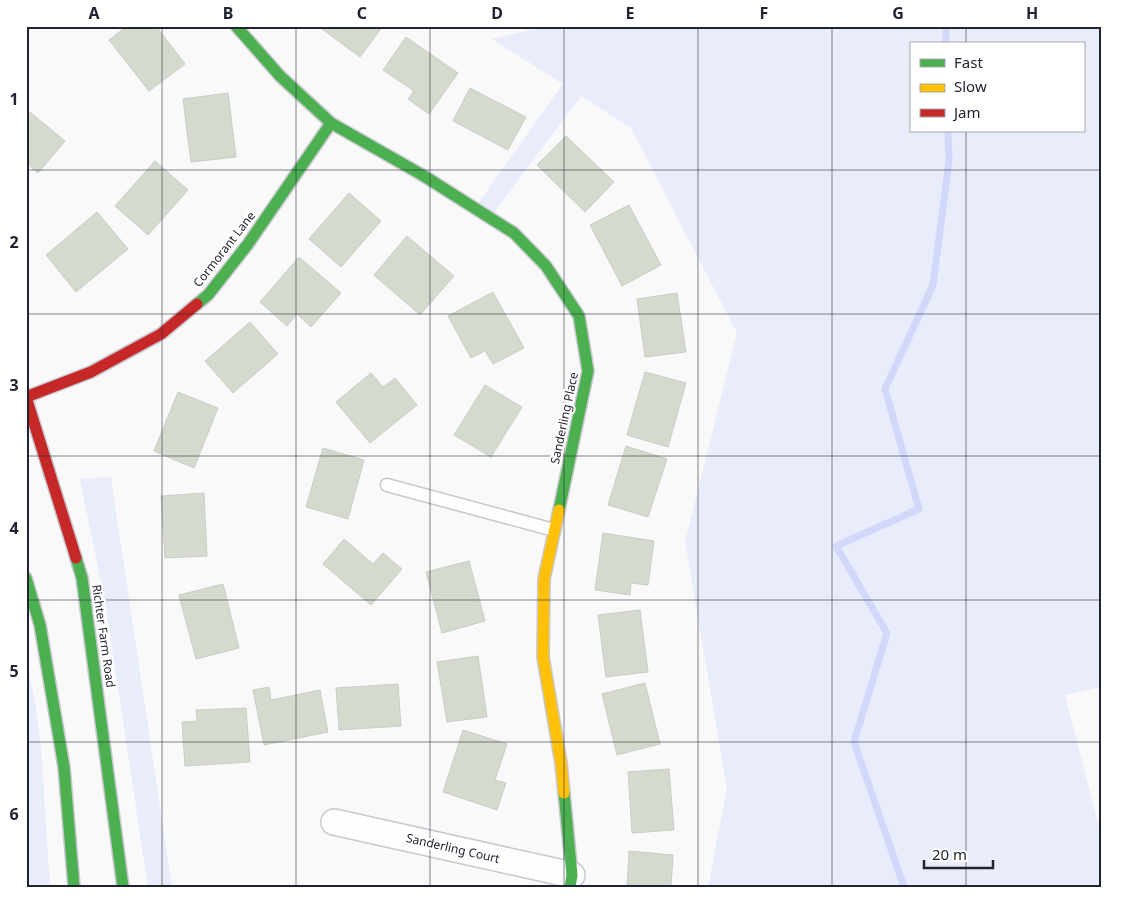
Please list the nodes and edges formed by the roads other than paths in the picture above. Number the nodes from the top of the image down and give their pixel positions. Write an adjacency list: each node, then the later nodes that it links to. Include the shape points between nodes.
1 (236, 26): 2 (street, Sanderling Place, via 280,76)
2 (331, 123): 3 (street, Cormorant Lane, via 248,244 208,295 162,334 91,372); 5 (street, Sanderling Place, via 424,176 514,234 546,266 579,316 588,371)
3 (26, 397): 10 (street, Richter Farm Road, via 82,578)
4 (387, 485): 5 (lane)
5 (554, 530): 8 (street, Sanderling Place, via 544,579 543,657 561,763)
6 (26, 578): 9 (street, via 40,625 64,767)
7 (334, 822): 8 (street, Sanderling Court)
8 (571, 881)
9 (74, 887)
10 (124, 887)

